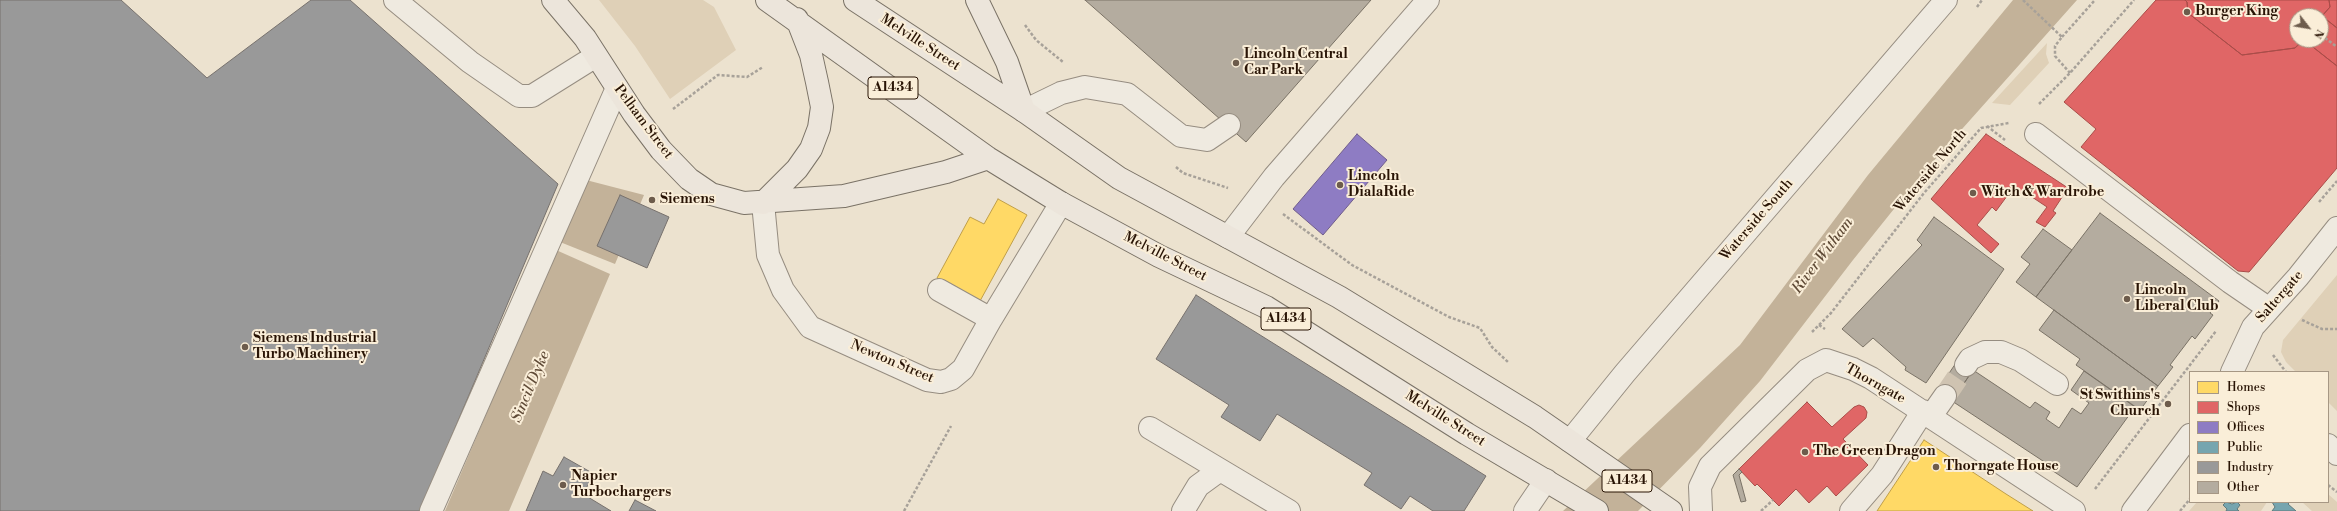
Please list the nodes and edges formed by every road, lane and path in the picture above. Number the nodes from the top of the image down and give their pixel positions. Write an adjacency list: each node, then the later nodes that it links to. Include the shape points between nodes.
1 (395, 0): 18 (street, via 470,62 519,96 532,96)
2 (553, 0): 18 (main road, Pelham Street, via 585,38)
3 (767, 0): 13 (main road, Melville Street / A1434)
4 (855, 0): 25 (main road, Melville Street / A1434)
5 (977, 0): 25 (main road, via 1007,62)
6 (1428, 0): 32 (street)
7 (1946, 0): 56 (street, Waterside South, via 1624,372)
8 (1982, 0): 12 (path)
9 (2023, 0): 15 (path)
10 (2095, 0): 15 (path)
11 (2134, 0): 20 (path)
12 (1977, 7)
13 (797, 19): 29 (main road, Melville Street / A1434); 33 (main road, via 811,55 817,82 822,107 819,128 811,149 797,169)
14 (1022, 23): 21 (path, via 1036,40 1069,66)
15 (2062, 37): 20 (path, via 2055,46 2055,56)
16 (2329, 40): 17 (path)
17 (2337, 47)
18 (596, 56): 22 (main road, Pelham Street)
19 (763, 67): 23 (path, via 747,77 718,75)
20 (2070, 73): 24 (path)
21 (1085, 87): 25 (street, via 1061,93); 27 (street, via 1126,94 1181,136 1207,140)
22 (617, 88): 33 (main road, Pelham Street, via 661,150 689,179 711,194 744,203); 67 (street)
23 (673, 109)
24 (2034, 109)
25 (1024, 111): 37 (main road, Melville Street / A1434, via 1120,178)
26 (2016, 121): 40 (path, Waterside North, via 1981,128 1924,193)
27 (1229, 125)
28 (2036, 134): 39 (street)
29 (988, 158): 33 (main road, Pelham Street, via 946,172 844,196); 34 (main road, Melville Street / A1434)
30 (1172, 163): 32 (path, via 1183,173)
31 (2337, 181): 35 (path)
32 (1258, 197): 37 (street); 46 (path, via 1352,265 1449,317 1480,328 1492,347)
33 (762, 203): 41 (street, Newton Street, via 768,255 783,290 810,327 927,380 941,382 951,379 963,369)
34 (1061, 203): 41 (street, Newton Street); 60 (main road, Melville Street / A1434, via 1159,256 1266,307 1467,434)
35 (2318, 203)
36 (2337, 228): 39 (street, Saltergate, via 2298,277)
37 (1228, 237): 56 (main road, Melville Street / A1434, via 1340,297)
38 (939, 290): 41 (street)
39 (2268, 308): 48 (street, Saltergate, via 2253,327)
40 (1830, 314)
41 (991, 318)
42 (2300, 318): 44 (path, via 2313,326)
43 (2217, 329): 62 (path)
44 (2337, 329)
45 (2272, 350): 49 (path, via 2277,363)
46 (1510, 364)
47 (1966, 365): 50 (street, via 1970,359 1985,352 2001,352 2020,360)
48 (2232, 371)
49 (2285, 371)
50 (2057, 384)
51 (1945, 396): 52 (street)
52 (1927, 414): 73 (street, Thorngate, via 1859,372 1826,360 1807,370 1710,466 1700,487); 75 (street, via 1882,475); 76 (street, Thorngate)
53 (951, 426): 68 (path)
54 (1150, 428): 59 (street)
55 (2189, 436): 77 (street)
56 (1570, 441): 66 (main road, Melville Street / A1434)
57 (2329, 446): 58 (street)
58 (2337, 454)
59 (1220, 470): 69 (street, via 1198,486); 70 (street)
60 (1546, 480): 71 (street); 72 (main road, Melville Street / A1434)
61 (2329, 486): 63 (path)
62 (2093, 490)
63 (2337, 492)
64 (1773, 500): 74 (path)
65 (2189, 500): 78 (path)
66 (1663, 505)
67 (431, 511)
68 (904, 511)
69 (1183, 511)
70 (1289, 511)
71 (1525, 511)
72 (1597, 511)
73 (1702, 511)
74 (1761, 511)
75 (1851, 511)
76 (2074, 511)
77 (2133, 511)
78 (2180, 511)

